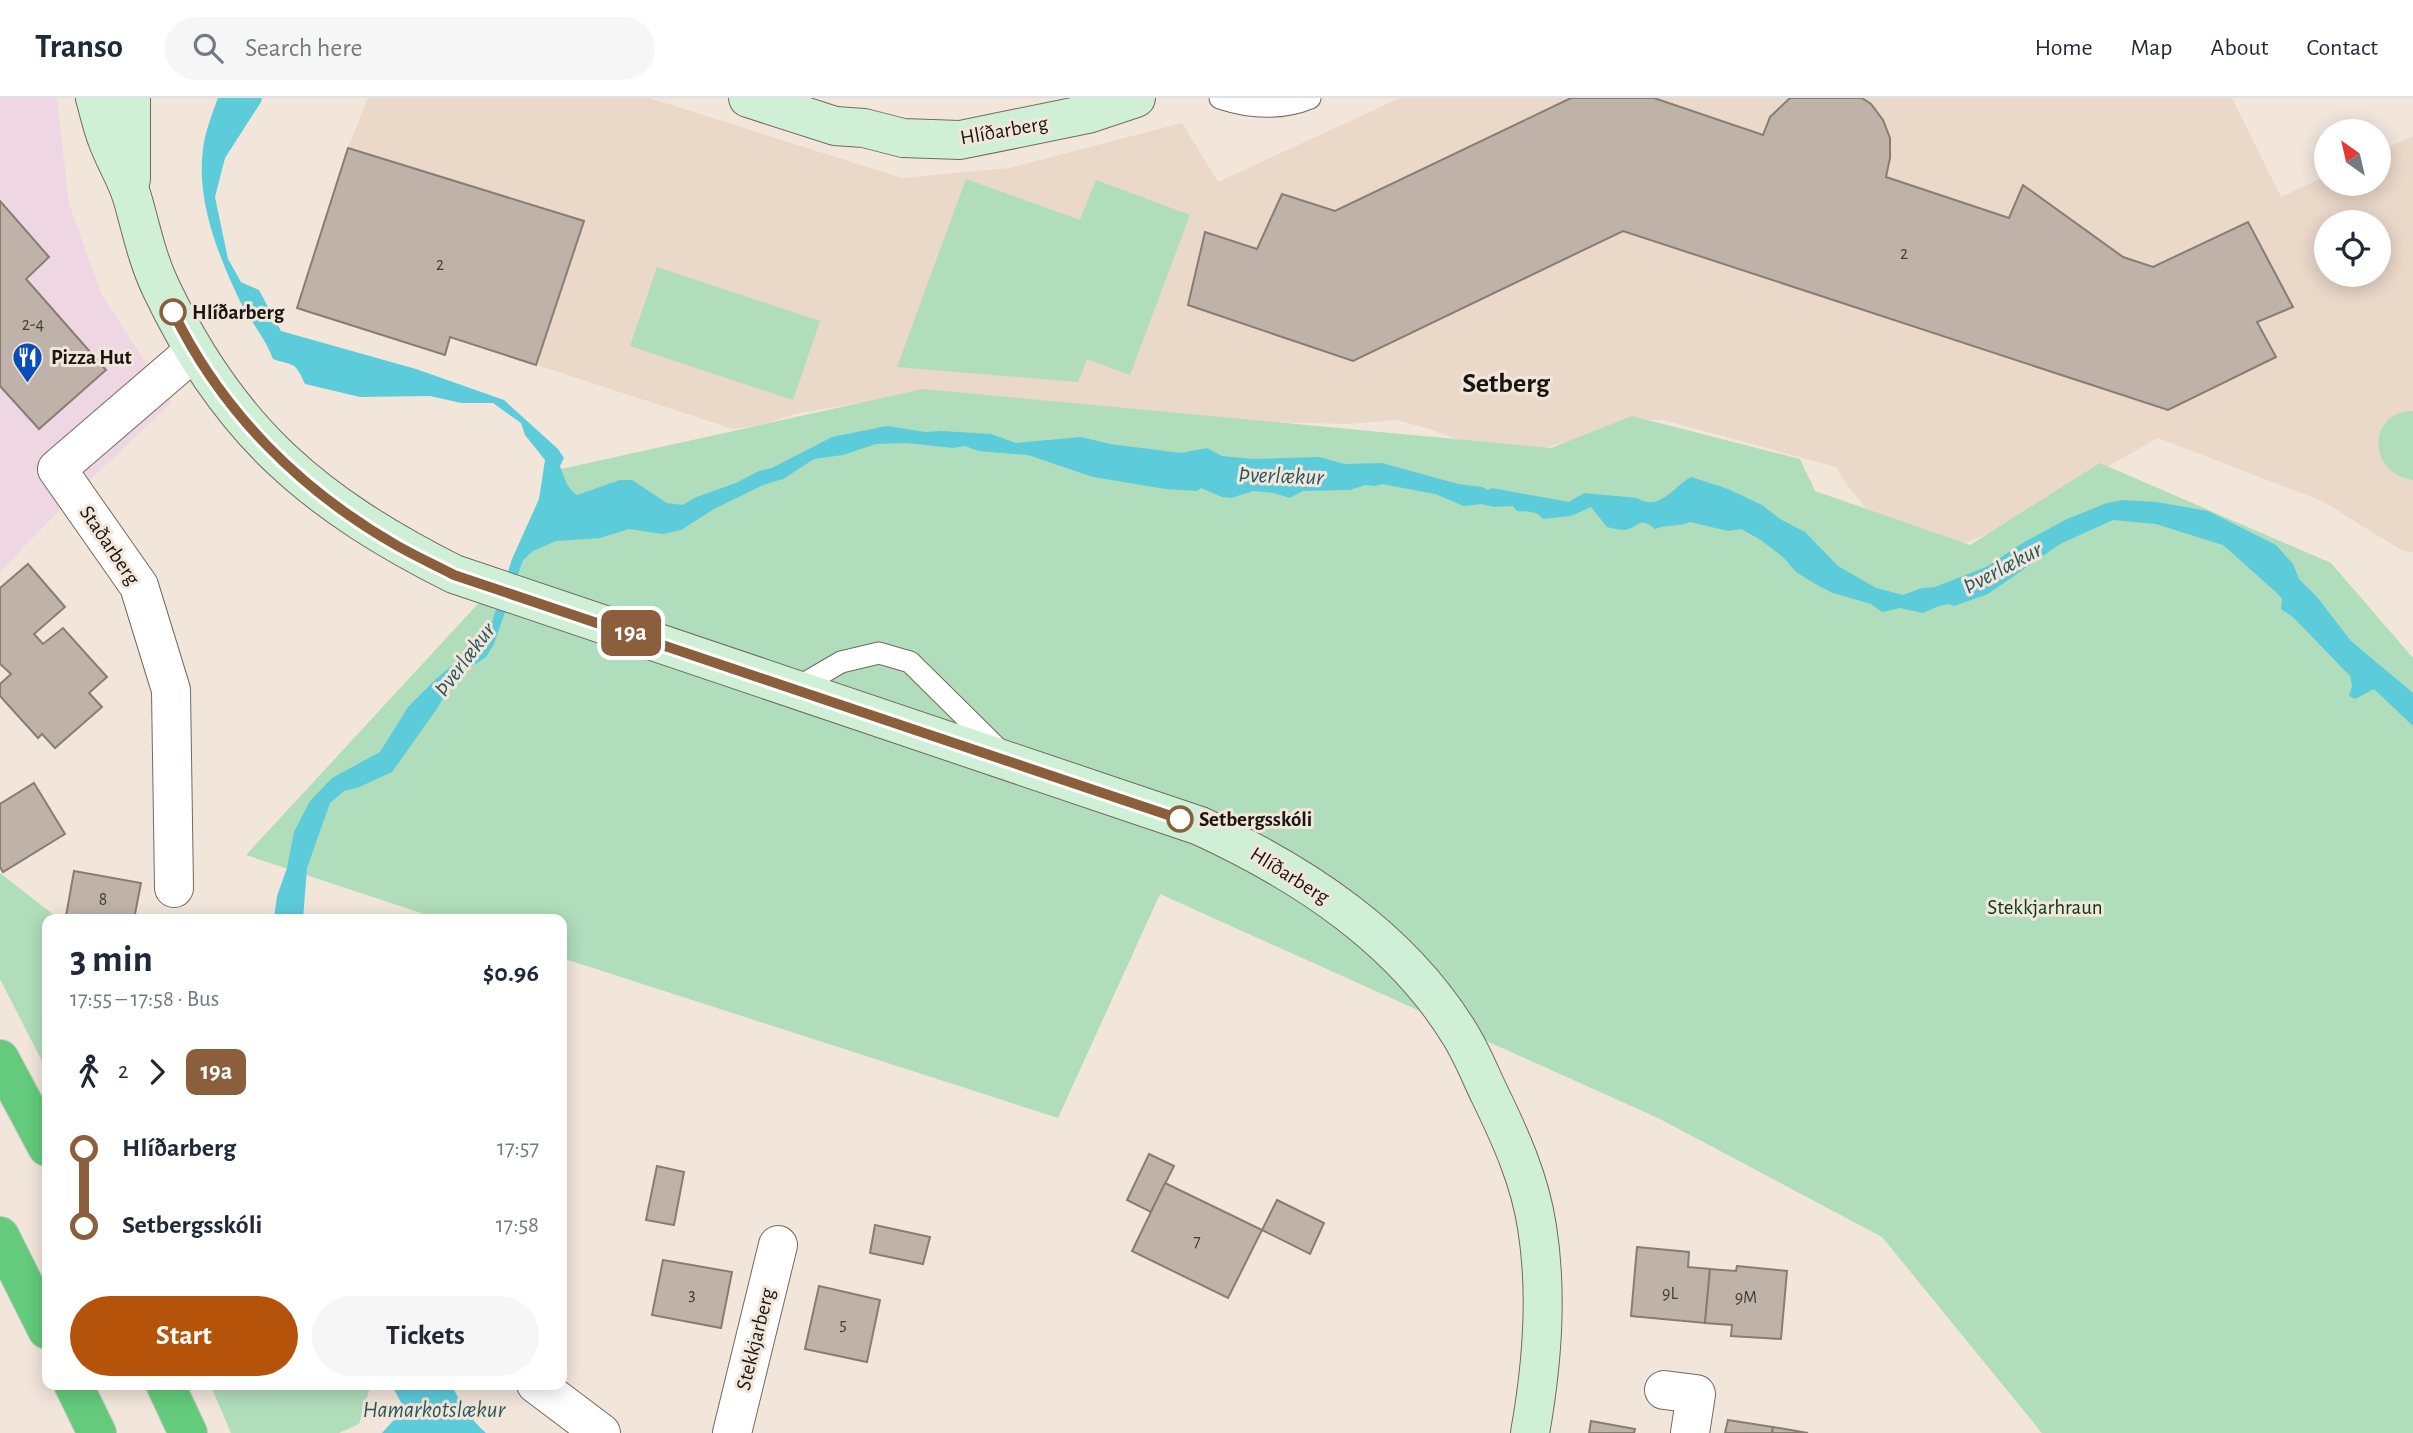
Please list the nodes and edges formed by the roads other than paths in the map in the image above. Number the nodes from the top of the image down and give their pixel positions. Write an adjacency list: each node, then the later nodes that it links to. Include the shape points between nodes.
1 (95, 98): 7 (street, Hlíðarberg)
2 (131, 98): 7 (street, Hlíðarberg)
3 (748, 98): 4 (street, Hlíðarberg, via 835,126 903,138 960,140 1088,114)
4 (1136, 98)
5 (1220, 98): 6 (lane, via 1271,107)
6 (1310, 98)
7 (131, 195): 8 (street, Hlíðarberg, via 160,287)
8 (194, 352): 9 (street, Hlíðarberg, via 266,446 361,524 398,546 454,575); 11 (street, Staðarberg, via 57,469 139,586 171,690)
9 (795, 689): 10 (street, Hlíðarberg); 10 (lane, via 841,662 879,653 910,662)
10 (1008, 759): 25 (street, Hlíðarberg, via 1200,826 1249,849 1354,917 1429,991 1461,1036 1512,1139 1537,1227 1543,1316)
11 (174, 888)
12 (0, 1059): 13 (highway)
13 (42, 1138)
14 (0, 1236): 16 (highway)
15 (778, 1245): 24 (street, Stekkjarberg)
16 (42, 1320)
17 (77, 1390): 21 (highway)
18 (168, 1390): 22 (highway)
19 (544, 1390): 23 (street)
20 (1664, 1390): 26 (street, via 1696,1394)
21 (97, 1433)
22 (188, 1433)
23 (601, 1433)
24 (732, 1433)
25 (1530, 1433)
26 (1690, 1433)

